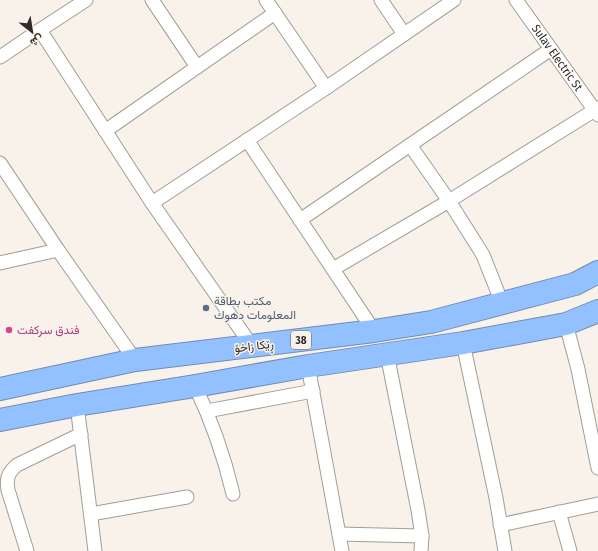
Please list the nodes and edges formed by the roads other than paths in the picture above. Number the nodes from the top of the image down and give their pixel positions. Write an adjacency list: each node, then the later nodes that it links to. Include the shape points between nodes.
1 (86, 0): 8 (street)
2 (152, 0): 12 (street)
3 (266, 0): 7 (street)
4 (381, 0): 9 (street)
5 (454, 0): 9 (street)
6 (516, 0): 10 (street, Sulav Electric St)
7 (275, 13): 12 (street); 13 (street)
8 (40, 30): 11 (street); 15 (street)
9 (404, 34): 13 (street)
10 (551, 49): 14 (street, Sulav Electric St); 17 (street)
11 (0, 57)
12 (197, 67): 15 (street)
13 (326, 88): 16 (street)
14 (597, 111): 19 (street)
15 (105, 131): 20 (street)
16 (247, 140): 20 (street); 21 (street)
17 (410, 145): 19 (street); 21 (street)
18 (0, 163): 22 (street)
19 (449, 201): 24 (street); 26 (street, via 483,255)
20 (152, 203): 31 (street)
21 (300, 220): 24 (street)
22 (58, 250): 23 (street); 33 (street)
23 (0, 263)
24 (333, 270): 29 (street)
25 (598, 272): 26 (highway, ڕێکا زاخۆ / 38, via 575,284)
26 (502, 304): 29 (highway, ڕێکا زاخۆ / 38, via 431,322)
27 (598, 311): 28 (highway, 38)
28 (566, 324): 30 (highway, 38); 42 (street)
29 (374, 331): 31 (highway, ڕێکا زاخۆ / 38)
30 (463, 343): 32 (highway, 38); 49 (street)
31 (252, 346): 33 (highway, ڕێکا زاخۆ / 38)
32 (387, 354): 34 (highway, 38); 51 (street)
33 (136, 360): 36 (highway, ڕێکا زاخۆ / 38)
34 (308, 366): 35 (highway, 38); 37 (street)
35 (195, 386): 38 (highway, 38); 39 (street)
36 (0, 389)
37 (312, 391): 39 (street); 50 (street)
38 (77, 405): 40 (highway, 38); 41 (street)
39 (207, 411): 44 (street, via 222,452)
40 (0, 420)
41 (81, 434): 43 (street, via 17,465 8,476); 48 (street)
42 (598, 468)
43 (4, 493): 52 (street)
44 (233, 494)
45 (187, 497): 48 (street)
46 (598, 504): 47 (street)
47 (559, 512): 49 (street); 57 (street)
48 (90, 514): 53 (street)
49 (500, 525): 56 (street)
50 (340, 534): 51 (street); 54 (street)
51 (422, 536): 55 (street)
52 (27, 551)
53 (95, 551)
54 (342, 551)
55 (421, 551)
56 (505, 551)
57 (570, 551)

